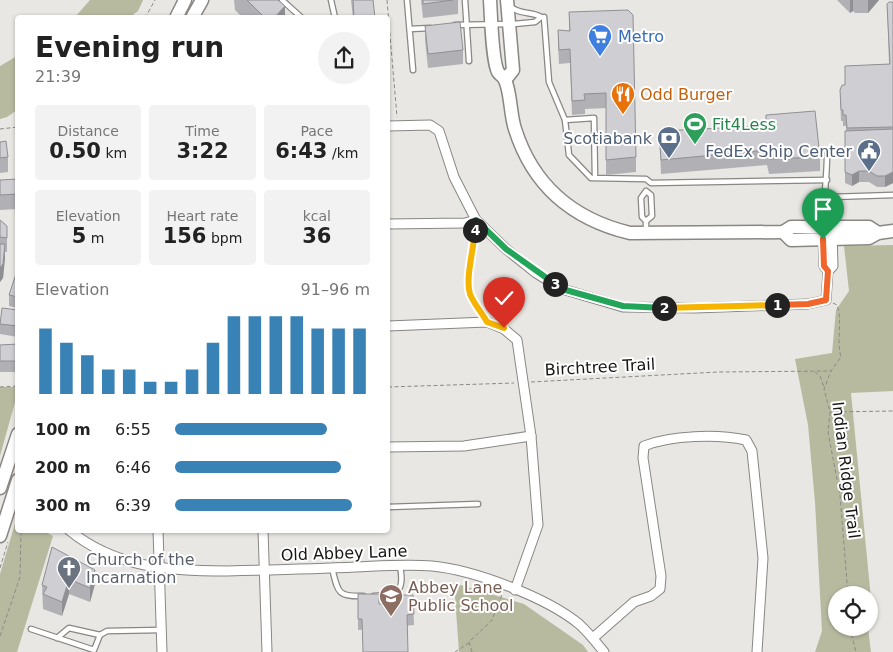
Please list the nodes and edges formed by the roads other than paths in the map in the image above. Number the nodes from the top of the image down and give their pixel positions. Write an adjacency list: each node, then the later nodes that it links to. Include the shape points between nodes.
1 (185, 0): 9 (street)
2 (202, 0): 10 (street)
3 (282, 0): 11 (lane)
4 (332, 0): 12 (lane)
5 (407, 0): 19 (lane)
6 (465, 0): 15 (lane)
7 (490, 0): 14 (street)
8 (507, 2): 16 (street); 16 (lane, via 519,12 541,17 535,22)
9 (178, 15)
10 (194, 15)
11 (299, 15)
12 (334, 15)
13 (544, 17): 23 (lane, via 549,82)
14 (492, 23): 15 (lane); 16 (lane); 22 (street, via 497,70)
15 (467, 24): 17 (lane); 20 (lane)
16 (509, 24): 22 (street, via 512,70)
17 (448, 26)
18 (438, 27): 19 (lane)
19 (410, 30): 21 (lane)
20 (469, 61)
21 (413, 70)
22 (505, 80): 36 (street, via 520,144 547,189 572,209 606,226)
23 (565, 120): 26 (lane, via 569,155 591,178); 26 (lane, via 594,118)
24 (390, 126): 31 (street, via 430,124 440,131 454,176)
25 (827, 155): 27 (lane)
26 (595, 178): 27 (lane, via 646,179 651,182)
27 (827, 180): 28 (lane)
28 (827, 190): 30 (lane); 35 (lane, via 823,197)
29 (893, 195): 30 (lane)
30 (832, 197): 35 (lane)
31 (476, 220): 33 (street); 35 (street, via 536,273 562,289 623,306 695,308 808,304 826,300 828,271 824,266)
32 (646, 221): 32 (lane, via 652,216 651,196 646,191 641,198 642,217); 36 (lane)
33 (390, 224)
34 (893, 231): 35 (street, via 878,233 870,227)
35 (828, 233): 36 (street, via 791,227 783,232)
36 (646, 234)
37 (390, 326): 38 (street, via 487,322 504,328 517,340)
38 (531, 436): 40 (street, via 464,446); 54 (street, via 538,525)
39 (15, 442): 41 (street)
40 (390, 447)
41 (1, 479): 42 (street)
42 (15, 485)
43 (15, 492): 49 (street)
44 (478, 504): 45 (lane)
45 (390, 507)
46 (74, 533): 52 (street, Old Abbey Lane, via 100,550)
47 (158, 533): 52 (street)
48 (263, 533): 53 (street)
49 (0, 536)
50 (400, 566): 51 (street, Old Abbey Lane); 51 (lane, via 403,580 399,590 392,595 343,595 337,591); 54 (street, Old Abbey Lane, via 433,566 470,573)
51 (332, 568): 53 (street, Old Abbey Lane)
52 (160, 569): 53 (street, Old Abbey Lane); 56 (street)
53 (264, 570): 61 (street)
54 (515, 590): 59 (street, Old Abbey Lane, via 561,612)
55 (31, 629): 58 (lane)
56 (161, 630): 57 (lane, via 107,630); 60 (street)
57 (100, 635): 58 (lane, via 70,628); 58 (lane, via 94,650)
58 (57, 638)
59 (593, 638): 62 (street, Old Abbey Lane); 63 (street, via 634,602 660,589 662,576 643,458 644,446 660,439 732,437 746,440 752,451 763,558)
60 (162, 652)
61 (267, 652)
62 (604, 652)
63 (756, 652)

